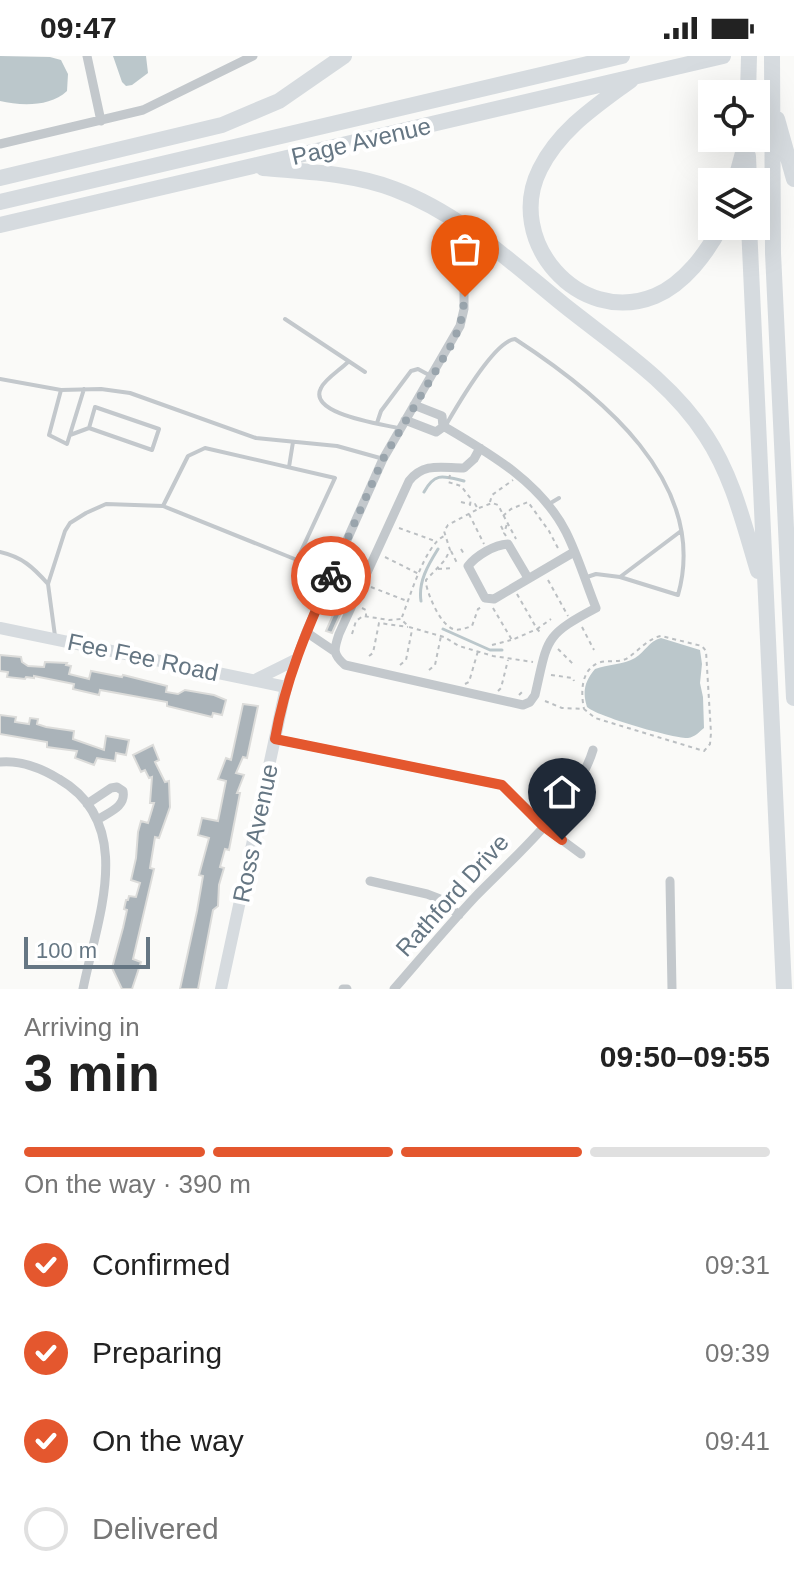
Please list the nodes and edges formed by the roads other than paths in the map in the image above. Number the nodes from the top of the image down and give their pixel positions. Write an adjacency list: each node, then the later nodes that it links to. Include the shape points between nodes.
1 (87, 56): 11 (street)
2 (253, 56): 11 (street, via 168,100)
3 (344, 56): 14 (highway, via 279,101 222,125)
4 (622, 56): 16 (highway, Page Avenue)
5 (749, 56): 9 (highway)
6 (772, 56): 10 (highway)
7 (718, 57): 8 (highway, Page Avenue)
8 (635, 76): 13 (highway, Page Avenue); 18 (highway, via 579,119 540,169 531,216 544,259 581,292 612,301 642,299 666,290 685,274)
9 (748, 80)
10 (772, 99): 15 (highway); 54 (highway, via 773,253)
11 (101, 121): 12 (street)
12 (0, 144)
13 (249, 167): 17 (highway, Page Avenue); 48 (highway, via 332,173 421,200 470,230 641,365 680,401 720,460)
14 (0, 178)
15 (794, 179)
16 (0, 202)
17 (0, 225)
18 (712, 240)
19 (750, 240): 48 (highway)
20 (464, 285): 24 (street, Ross Avenue, via 460,326)
21 (285, 319): 22 (lane)
22 (348, 362): 23 (lane); 29 (lane, via 321,386 321,402)
23 (365, 372)
24 (431, 376): 28 (street, Ross Avenue); 29 (lane, via 411,371)
25 (0, 379): 27 (lane)
26 (84, 389): 27 (lane); 33 (lane); 34 (lane, via 130,393 256,438)
27 (61, 390): 33 (lane, via 49,435 67,444)
28 (414, 405): 30 (street, Ross Avenue); 31 (street, via 442,416)
29 (377, 423): 30 (lane)
30 (403, 424): 31 (street, via 436,432); 36 (street, Ross Avenue)
31 (444, 427): 35 (street); 41 (lane, via 502,343 515,339 609,408 657,470)
32 (89, 428): 32 (lane, via 152,450 159,429 95,407); 33 (lane)
33 (70, 435)
34 (293, 442): 36 (lane, via 337,446); 37 (lane)
35 (480, 448): 40 (street, via 518,473); 52 (street, via 464,468 422,468 409,481)
36 (383, 459): 50 (street, Ross Avenue)
37 (289, 468): 39 (lane, via 205,448 188,456); 39 (lane, via 335,478 297,560)
38 (559, 498): 40 (lane)
39 (163, 506): 47 (lane, via 106,504 70,523)
40 (547, 506): 43 (street)
41 (681, 531): 44 (lane); 44 (lane, via 683,576 678,595)
42 (0, 552): 47 (lane, via 18,556)
43 (574, 552): 45 (street); 46 (street)
44 (620, 577): 46 (lane)
45 (528, 578): 45 (street, via 494,599 485,598 468,566 508,544)
46 (584, 578): 52 (street, via 596,608 561,626 548,642 535,695 523,705 345,665)
47 (48, 584): 51 (lane)
48 (766, 596): 72 (highway)
49 (0, 628): 51 (street, Fee Fee Road)
50 (306, 632): 52 (street); 53 (street, Ross Avenue)
51 (55, 639): 55 (street, Fee Fee Road)
52 (334, 651)
53 (295, 660): 55 (street); 56 (street, Ross Avenue)
54 (793, 665): 57 (highway)
55 (254, 681): 56 (street, Fee Fee Road)
56 (286, 687): 58 (street, Ross Avenue)
57 (794, 698)
58 (275, 739): 63 (street, via 502,785); 69 (street, Ross Avenue)
59 (593, 750): 63 (street, Rathford Drive, via 579,783)
60 (0, 762): 61 (street, via 30,765 56,777)
61 (87, 804): 62 (street); 62 (street, via 111,788 123,791 121,804)
62 (97, 820): 68 (street, via 107,848 107,874)
63 (543, 826): 64 (street); 67 (street, Rathford Drive)
64 (581, 854)
65 (370, 881): 67 (street, via 427,894)
66 (670, 881): 71 (street)
67 (459, 915): 70 (street, Rathford Drive)
68 (83, 989)
69 (221, 989)
70 (394, 989)
71 (672, 989)
72 (784, 989)

